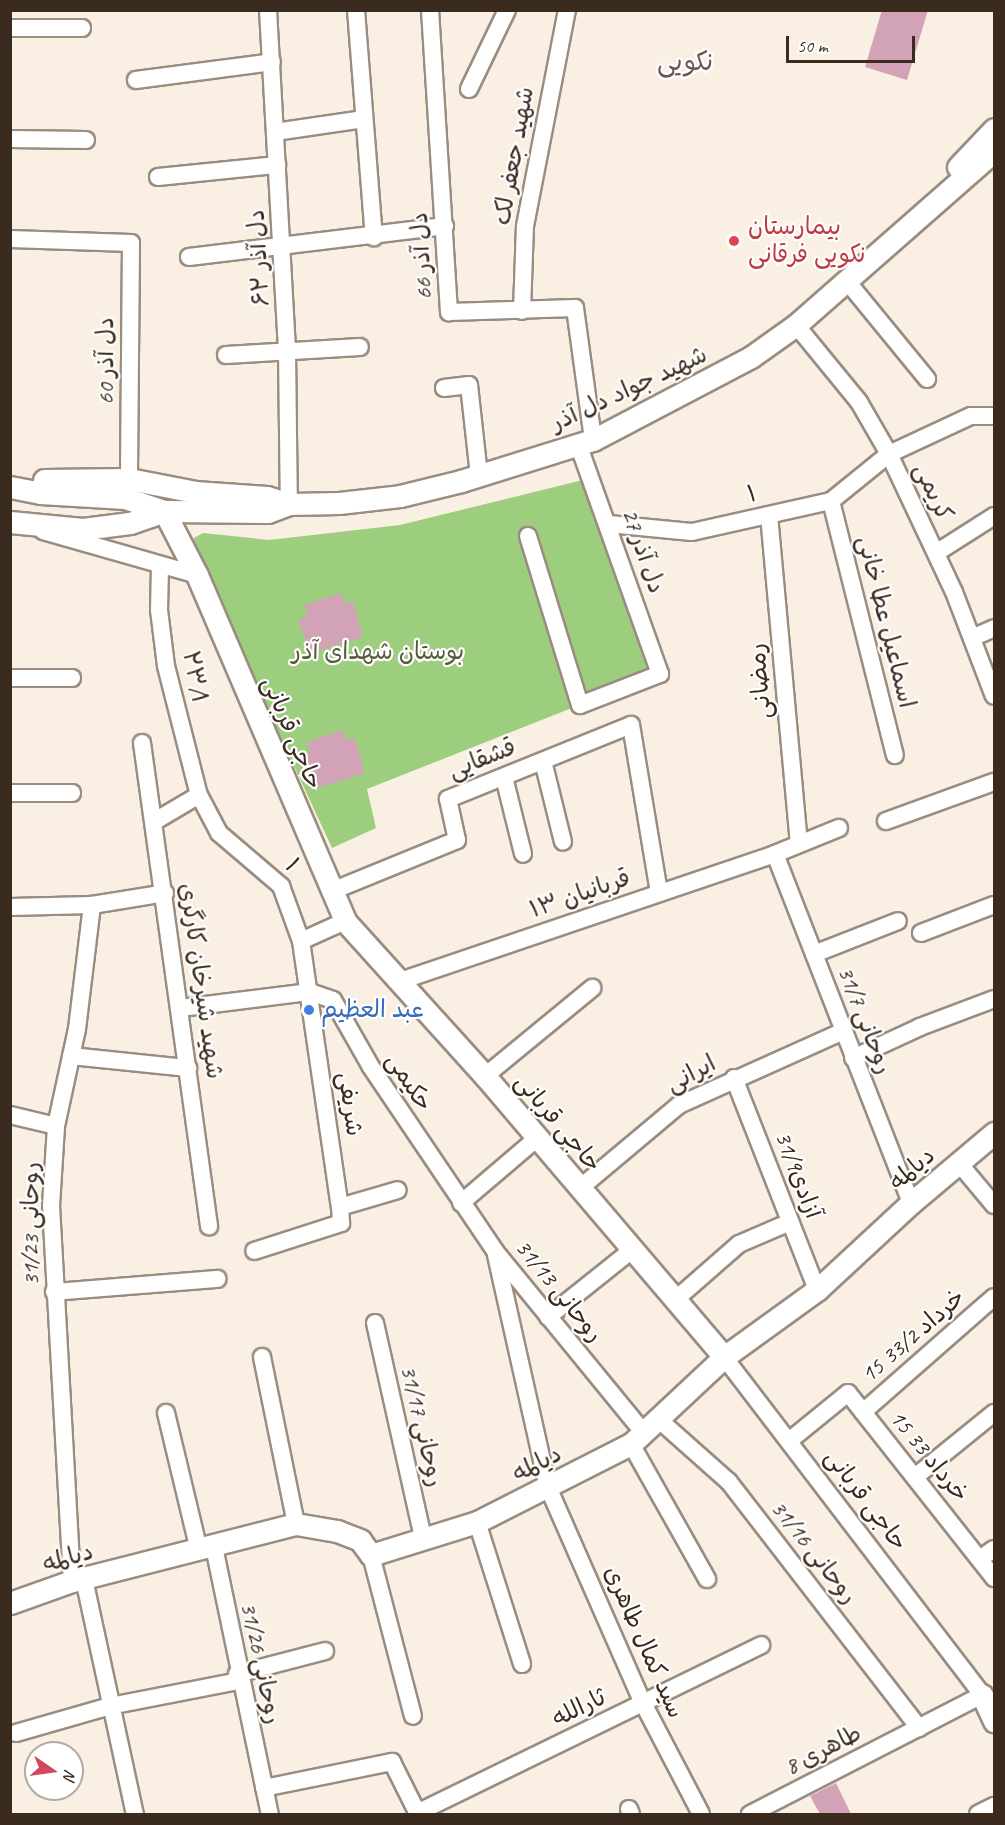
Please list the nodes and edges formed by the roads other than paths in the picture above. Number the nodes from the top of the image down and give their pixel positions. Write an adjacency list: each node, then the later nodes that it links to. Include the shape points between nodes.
1 (356, 10): 11 (street)
2 (430, 10): 20 (street, دل آذر 66)
3 (507, 10): 10 (street)
4 (567, 10): 26 (street, شهید جعفر لک, via 525,226)
5 (271, 11): 8 (street, دل آذر ۶۲)
6 (10, 28): 7 (street)
7 (82, 28)
8 (272, 62): 9 (street); 13 (street, دل آذر ۶۲)
9 (136, 80)
10 (470, 89)
11 (364, 119): 13 (street); 21 (street)
12 (994, 129): 19 (main road, شهید جواد دل آذر, via 957,168)
13 (275, 132): 17 (street, دل آذر ۶۲)
14 (10, 139): 15 (street)
15 (86, 140)
16 (994, 151): 19 (main road, شهید جواد دل آذر)
17 (277, 165): 18 (street); 23 (street, دل آذر ۶۲)
18 (158, 177)
19 (935, 199): 25 (main road, شهید جواد دل آذر)
20 (445, 226): 21 (street); 26 (street, دل آذر 66, via 449,312)
21 (374, 237): 23 (street)
22 (10, 238): 37 (street, دل آذر 60, via 131,243)
23 (283, 248): 24 (street); 29 (street, دل آذر ۶۲)
24 (189, 257)
25 (846, 280): 27 (main road, شهید جواد دل آذر); 31 (street)
26 (522, 311): 34 (street, دل آذر 66, via 575,308)
27 (796, 326): 34 (main road, شهید جواد دل آذر, via 751,357); 35 (street, کریمی, via 859,402)
28 (360, 347): 29 (street)
29 (287, 351): 30 (street); 42 (street, دل آذر ۶۲)
30 (226, 355)
31 (927, 380)
32 (444, 388): 36 (street, via 469,385)
33 (994, 416): 35 (street, ۱, via 971,416)
34 (585, 442): 36 (main road, شهید جواد دل آذر); 47 (street, دل آذر 27)
35 (889, 454): 41 (street, ۱); 50 (street, کریمی)
36 (479, 476): 42 (main road, شهید جواد دل آذر, via 400,496)
37 (129, 479): 38 (main road); 42 (main road, via 195,492 267,497)
38 (10, 481)
39 (10, 487): 40 (main road)
40 (83, 495): 43 (main road, via 125,498); 48 (main road, via 97,507 92,525)
41 (831, 501): 44 (street, ۱); 59 (street, اسماعیل عطا خانی)
42 (289, 504): 43 (main road, via 268,512)
43 (164, 511): 48 (main road, via 130,523); 52 (main road, حاجی قربانی)
44 (769, 515): 47 (street, ۱, via 692,532); 70 (street, رمضانی)
45 (994, 516): 50 (street)
46 (13, 523): 48 (main road); 51 (street)
47 (609, 524): 49 (street, دل آذر 27, via 660,674 580,705)
48 (83, 529)
49 (528, 536)
50 (936, 554): 54 (street, کریمی)
51 (160, 566): 52 (street); 65 (street, ۲۳/۱, via 159,610 166,666)
52 (197, 575): 73 (main road, حاجی قربانی)
53 (994, 628): 54 (street)
54 (972, 638): 57 (street, کریمی)
55 (10, 678): 56 (street)
56 (72, 678)
57 (994, 696)
58 (142, 743): 66 (street, شهید شیرخان کارگری)
59 (895, 755)
60 (543, 761): 61 (street, قشقایی); 69 (street); 75 (street, قشقایی, via 628,725 632,727)
61 (504, 777): 71 (street); 73 (street, قشقایی, via 448,799 457,840)
62 (994, 782): 67 (street)
63 (10, 793): 64 (street)
64 (72, 793)
65 (199, 795): 66 (street); 82 (street, ۱, via 219,833 281,886)
66 (155, 821): 74 (street, شهید شیرخان کارگری)
67 (886, 821)
68 (839, 828): 70 (street, ۱۳ قربانیان)
69 (563, 842)
70 (799, 842): 72 (street, ۱۳ قربانیان)
71 (524, 854)
72 (775, 854): 75 (street, ۱۳ قربانیان); 83 (street, روحانی 31/7)
73 (332, 891): 79 (main road, حاجی قربانی)
74 (165, 893): 76 (street); 88 (street, شهید شیرخان کارگری)
75 (658, 893): 84 (street, ۱۳ قربانیان)
76 (92, 905): 78 (street); 90 (street, روحانی 31/23)
77 (994, 905): 81 (street)
78 (10, 907)
79 (345, 921): 82 (street); 84 (main road, حاجی قربانی)
80 (898, 921): 83 (street)
81 (921, 933)
82 (301, 941): 86 (street, ۱)
83 (814, 954): 89 (street, روحانی 31/7)
84 (400, 981): 93 (main road, حاجی قربانی)
85 (592, 988): 93 (street)
86 (310, 992): 88 (street); 100 (street, حکیمی, via 333,1000); 106 (street, شریفی)
87 (994, 999): 91 (street)
88 (181, 1008): 92 (street, شهید شیرخان کارگری)
89 (844, 1030): 91 (street, روحانی 31/7); 94 (street, ایرانی)
90 (71, 1056): 92 (street); 96 (street, روحانی 31/23)
91 (853, 1058): 104 (street, روحانی 31/7)
92 (188, 1068): 108 (street, شهید شیرخان کارگری)
93 (485, 1076): 98 (main road, حاجی قربانی)
94 (734, 1078): 101 (street, ایرانی, via 679,1105); 107 (street, آزادی31/9)
95 (10, 1115): 96 (street)
96 (56, 1126): 114 (street, روحانی 31/23, via 51,1206)
97 (994, 1133): 99 (main road, دیالمه)
98 (537, 1138): 101 (main road, حاجی قربانی); 103 (street)
99 (958, 1162): 104 (main road, دیالمه); 105 (street)
100 (442, 1177): 103 (street, روحانی 31/13)
101 (580, 1188): 109 (main road, حاجی قربانی)
102 (398, 1190): 106 (street)
103 (461, 1203): 111 (street, روحانی 31/13)
104 (911, 1203): 113 (main road, دیالمه)
105 (994, 1206)
106 (340, 1215): 110 (street)
107 (790, 1222): 113 (street, آزادی31/9); 116 (street, via 739,1244)
108 (209, 1226)
109 (632, 1250): 116 (main road, حاجی قربانی); 117 (street)
110 (254, 1251)
111 (495, 1251): 117 (street, روحانی 31/13); 127 (street, سید کمال طاهری)
112 (217, 1279): 114 (street)
113 (817, 1290): 120 (main road, دیالمه)
114 (54, 1292): 136 (street, روحانی 31/23)
115 (994, 1297): 121 (street, 15 خرداد 33/2)
116 (675, 1300): 120 (main road, حاجی قربانی)
117 (548, 1317): 124 (street, روحانی 31/13)
118 (375, 1323): 130 (street, روحانی 31/17)
119 (262, 1357): 129 (street)
120 (724, 1357): 124 (main road, دیالمه); 125 (street, حاجی قربانی)
121 (863, 1412): 125 (street, 15 خرداد 33, via 848,1393); 126 (street, 15 خرداد 33)
122 (166, 1413): 131 (street, روحانی 31/26)
123 (994, 1413): 126 (street)
124 (644, 1431): 127 (main road, دیالمه); 137 (street); 148 (street, روحانی 31/16, via 729,1482)
125 (789, 1441): 143 (street, حاجی قربانی)
126 (915, 1477): 134 (street, 15 خرداد 33)
127 (548, 1487): 128 (main road, دیالمه); 144 (street, سید کمال طاهری)
128 (477, 1522): 130 (main road, دیالمه); 141 (street)
129 (296, 1524): 131 (main road, دیالمه); 133 (main road, دیالمه, via 360,1540)
130 (423, 1538): 133 (main road, دیالمه)
131 (207, 1549): 136 (main road, دیالمه); 142 (street, روحانی 31/26)
132 (994, 1549): 134 (street)
133 (371, 1555): 146 (street)
134 (980, 1559): 135 (street, 15 خرداد 33)
135 (994, 1578)
136 (78, 1580): 138 (main road, دیالمه); 145 (street, روحانی 31/23)
137 (707, 1580)
138 (10, 1603)
139 (761, 1645): 144 (street, ثارالله)
140 (324, 1651): 142 (street)
141 (522, 1664)
142 (238, 1677): 145 (street); 150 (street, روحانی 31/26)
143 (982, 1695): 147 (main road, حاجی قربانی); 148 (street, طاهری 8)
144 (643, 1703): 152 (street, ثارالله); 155 (street, سید کمال طاهری)
145 (110, 1706): 149 (street); 153 (street, روحانی 31/23)
146 (413, 1716)
147 (994, 1721)
148 (919, 1728): 156 (street, طاهری 8)
149 (16, 1733)
150 (264, 1788): 152 (street, via 392,1762); 154 (street, روحانی 31/26)
151 (994, 1806): 157 (street)
152 (418, 1814)
153 (135, 1815)
154 (270, 1815)
155 (700, 1815)
156 (750, 1815)
157 (978, 1815)

